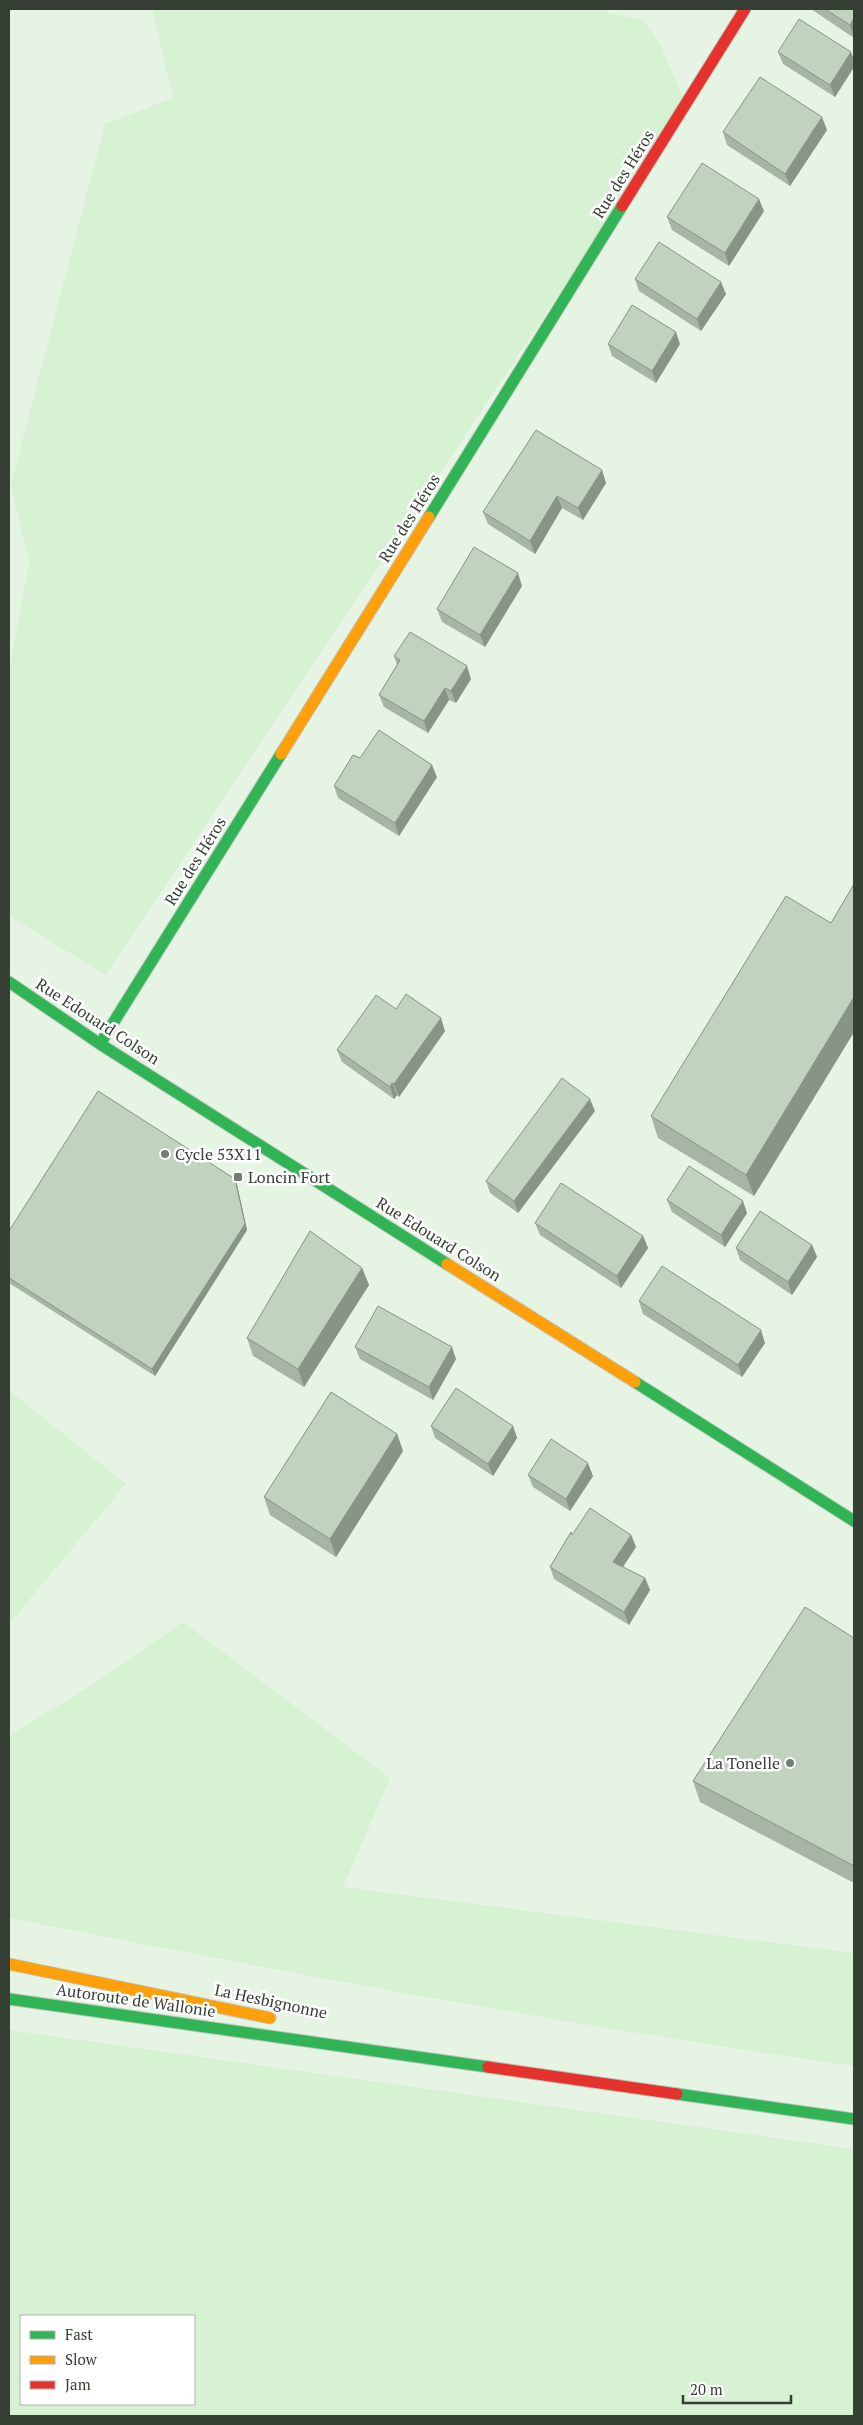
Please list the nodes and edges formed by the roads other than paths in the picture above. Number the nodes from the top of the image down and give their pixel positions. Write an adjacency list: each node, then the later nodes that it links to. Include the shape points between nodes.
1 (745, 9): 3 (main road, Rue des Héros)
2 (9, 982): 3 (main road, Rue Edouard Colson)
3 (100, 1044): 4 (main road, Rue Edouard Colson)
4 (854, 1521)
5 (9, 1964): 7 (main road, La Hesbignonne)
6 (9, 1998): 9 (main road, Autoroute de Wallonie)
7 (282, 2020)
8 (370, 2038): 9 (main road)
9 (526, 2070): 10 (main road)
10 (854, 2118)

